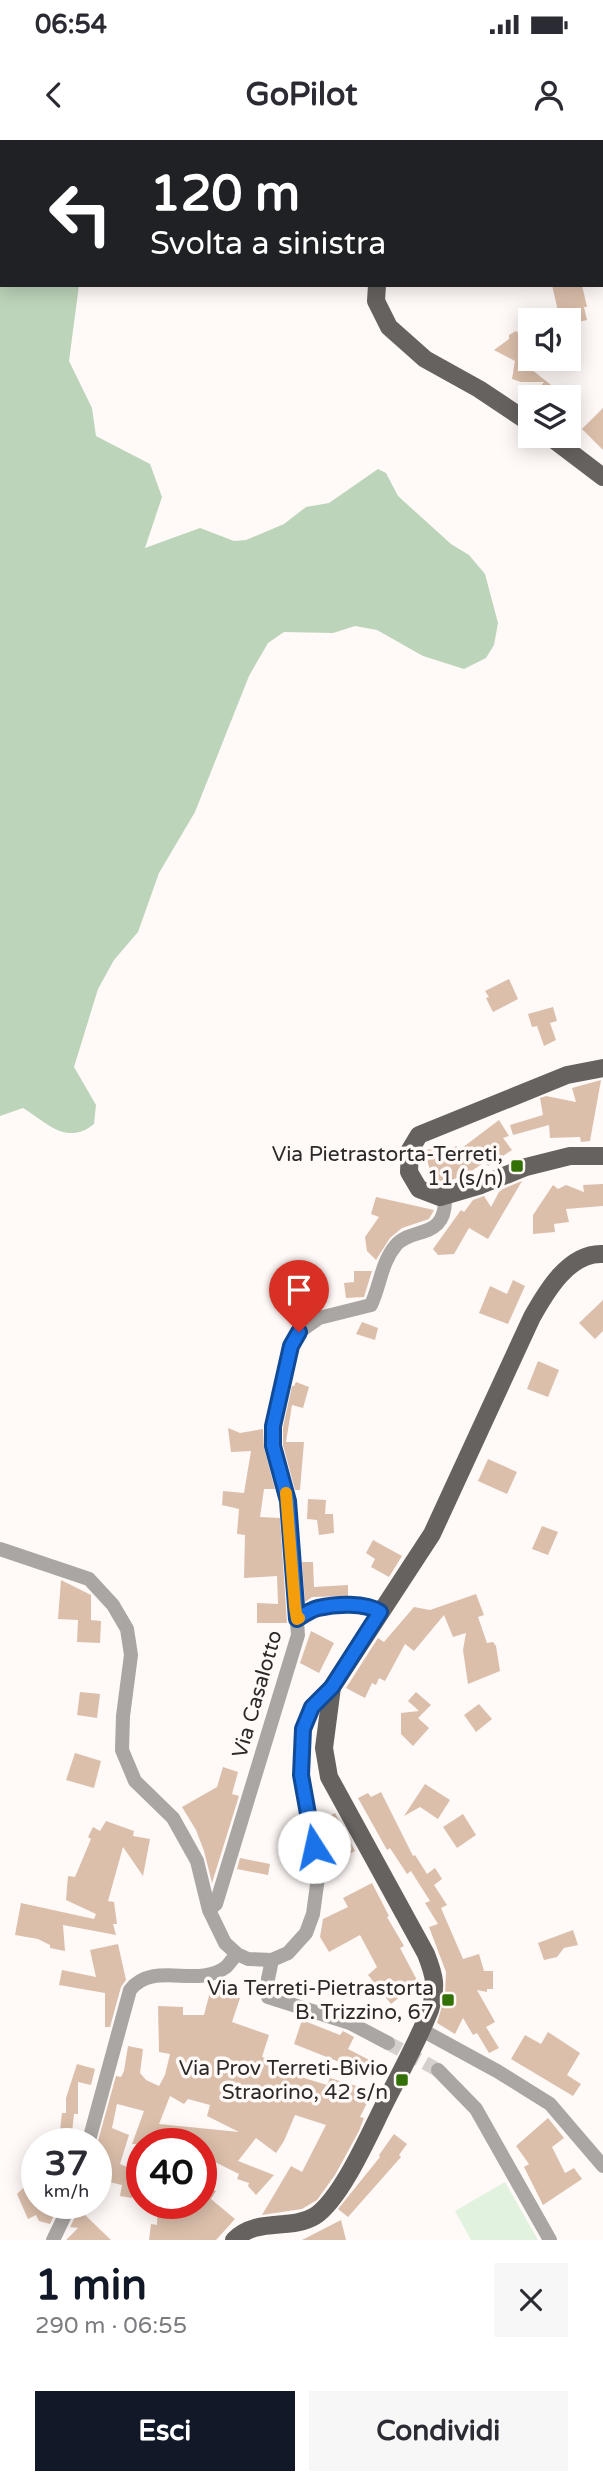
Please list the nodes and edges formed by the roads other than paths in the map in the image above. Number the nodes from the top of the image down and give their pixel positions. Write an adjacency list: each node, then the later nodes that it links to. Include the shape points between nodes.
1 (377, 287): 2 (main road, via 376,301 389,327 425,359)
2 (518, 415)
3 (566, 448): 4 (main road)
4 (603, 477)
5 (603, 1068): 7 (main road, via 567,1075 419,1135 410,1150 409,1171 419,1189)
6 (603, 1156): 7 (main road, via 559,1158)
7 (446, 1196): 11 (street, Via Casalotto, via 446,1208 433,1229 399,1241 384,1262 371,1305 319,1318 299,1332 291,1346 273,1426 273,1446 288,1501)
8 (603, 1254): 10 (main road, via 571,1265 550,1285 432,1534)
9 (0, 1549): 13 (street, via 89,1579 127,1629 131,1656 122,1750 135,1781 173,1818 197,1861)
10 (380, 1612): 11 (street, via 373,1607 337,1606 315,1608); 12 (main road)
11 (297, 1619): 13 (street, Via Casalotto, via 293,1654 216,1904)
12 (332, 1687): 15 (street, via 312,1707 303,1729 301,1775 318,1870 313,1914 296,1945); 16 (main road, via 324,1748 329,1777 435,1978 435,1995)
13 (209, 1910): 14 (street, via 225,1943)
14 (237, 1954): 15 (street); 19 (street, via 211,1974 144,1978 130,1990)
15 (272, 1960): 17 (street, via 268,1997 349,2023)
16 (422, 2029): 20 (street, via 550,2104); 23 (main road, via 345,2180 318,2214 306,2221 261,2226)
17 (387, 2043)
18 (438, 2070): 24 (street, via 476,2109)
19 (92, 2128)
20 (603, 2166)
21 (63, 2219): 22 (street)
22 (53, 2240)
23 (234, 2240)
24 (550, 2240)

